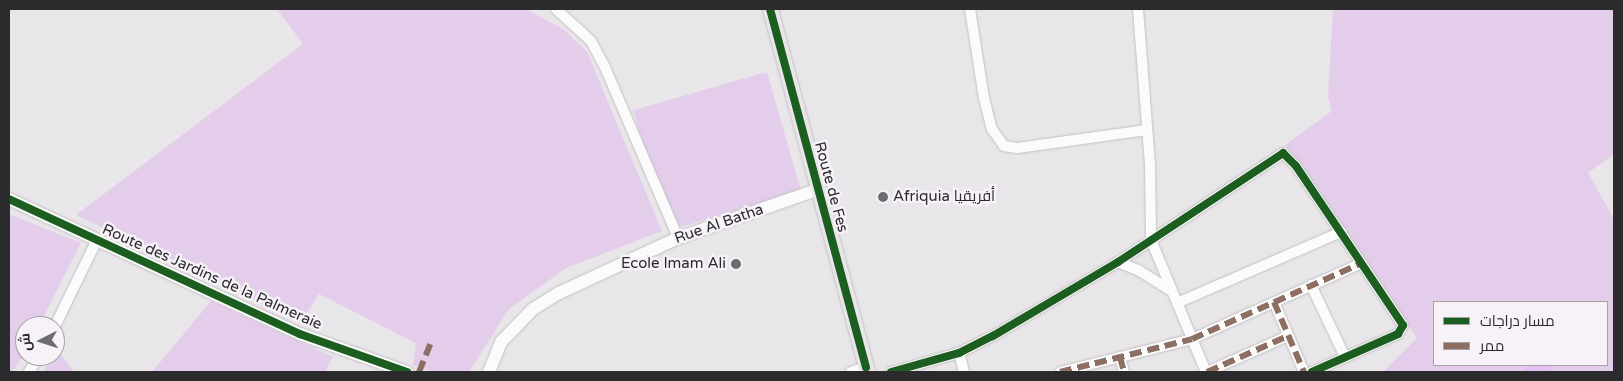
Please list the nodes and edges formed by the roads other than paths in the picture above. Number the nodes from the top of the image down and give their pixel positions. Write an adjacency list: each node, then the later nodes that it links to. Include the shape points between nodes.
1 (556, 9): 9 (street, via 591,41 604,65)
2 (770, 9): 6 (main road, Route de Fes)
3 (970, 9): 5 (street, via 984,98 992,129 1004,146 1017,148)
4 (1138, 9): 5 (street)
5 (1147, 130): 11 (street)
6 (817, 190): 9 (street, Rue Al Batha); 24 (main road, Route de Fes)
7 (9, 199): 10 (street, Route des Jardins de la Palmeraie)
8 (1341, 232): 11 (street, via 1290,157 1283,153); 13 (street); 17 (street)
9 (678, 238): 26 (street, Rue Al Batha, via 546,300 501,342)
10 (97, 240): 18 (street); 25 (street, Route des Jardins de la Palmeraie, via 300,334)
11 (1151, 240): 12 (street); 15 (street)
12 (1118, 262): 15 (street); 21 (street)
13 (1362, 263): 14 (street); 23 (street, via 1398,315 1403,328 1398,334)
14 (1311, 285): 16 (street); 23 (street)
15 (1170, 290): 17 (street)
16 (1274, 302): 19 (street); 20 (street)
17 (1177, 304): 20 (street)
18 (60, 316)
19 (1288, 336): 32 (street); 33 (street)
20 (1192, 339): 22 (street); 32 (street)
21 (960, 353): 28 (street); 29 (street)
22 (1120, 357): 30 (street); 31 (street)
23 (1345, 357): 34 (street)
24 (866, 370): 27 (street)
25 (407, 372)
26 (489, 372)
27 (851, 372)
28 (892, 372)
29 (964, 372)
30 (1060, 372)
31 (1124, 372)
32 (1207, 372)
33 (1304, 372)
34 (1312, 372)

